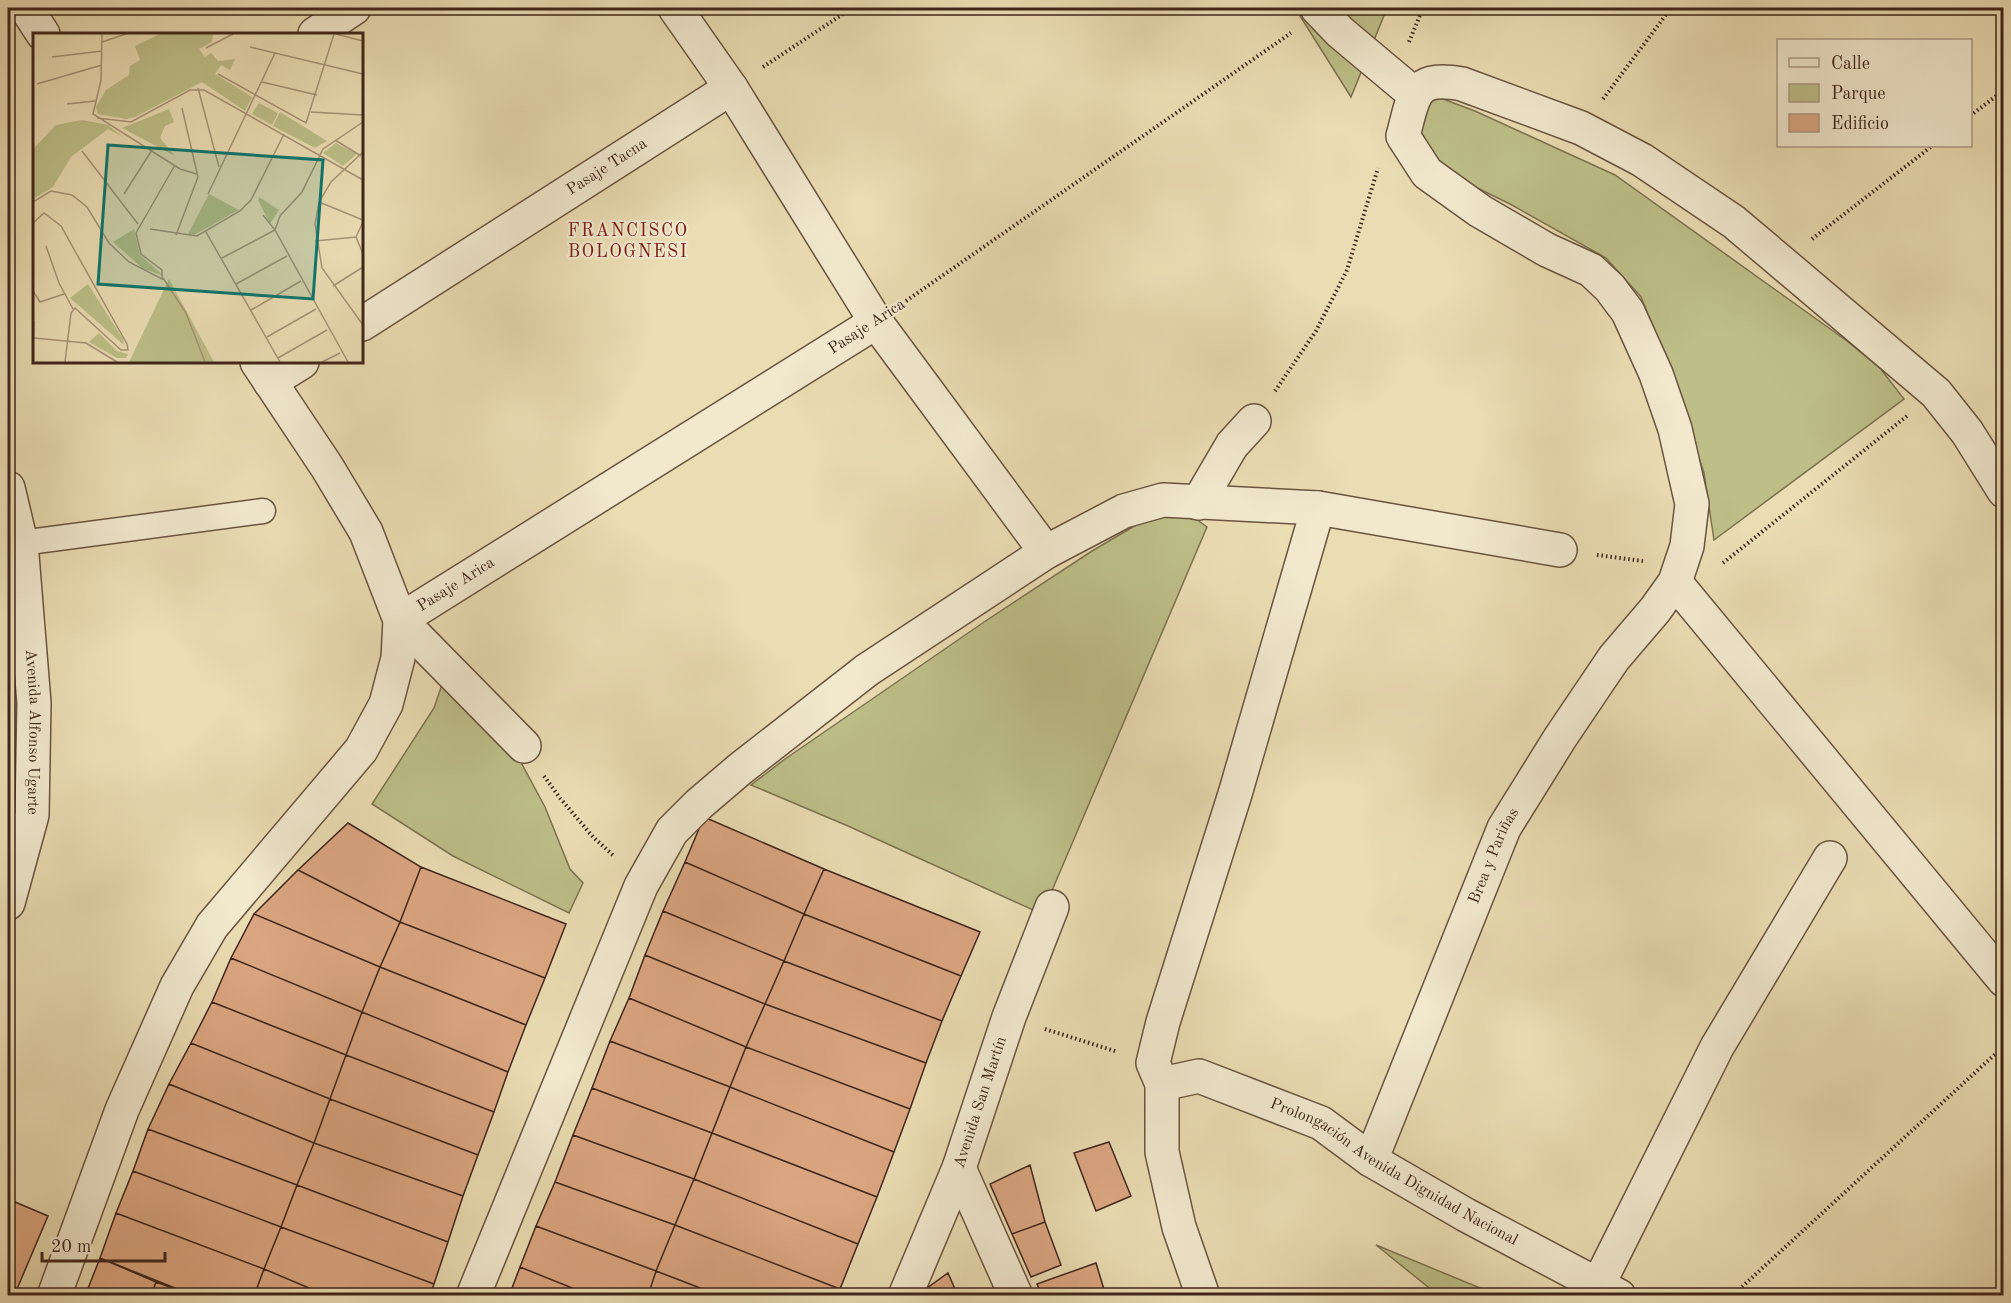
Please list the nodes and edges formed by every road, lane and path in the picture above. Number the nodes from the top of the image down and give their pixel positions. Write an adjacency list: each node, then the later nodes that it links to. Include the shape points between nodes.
1 (26, 8): 7 (street)
2 (354, 8): 8 (street)
3 (675, 8): 9 (street)
4 (852, 8): 9 (path)
5 (1671, 8): 13 (path)
6 (1319, 10): 11 (street); 17 (path, Pasaje Arica)
7 (42, 33)
8 (316, 33)
9 (731, 88): 17 (street); 18 (street, Pasaje Tacna)
10 (2004, 90): 12 (path)
11 (1414, 94): 13 (street, via 1423,86 1443,80); 31 (street, Brea y Pariñas, via 1403,136 1427,173 1480,211 1546,250 1591,270 1628,312 1675,429 1692,504)
12 (1972, 115)
13 (1581, 129): 16 (street, via 1642,160 1734,222)
14 (1931, 147): 16 (path)
15 (1380, 162): 22 (path, via 1347,270 1316,331)
16 (1782, 263): 21 (street)
17 (876, 322): 30 (street); 32 (street, Pasaje Arica)
18 (363, 323)
19 (298, 363): 20 (street)
20 (264, 372): 32 (street, via 366,532)
21 (1936, 393): 24 (street, via 1967,432); 31 (path, via 1729,558)
22 (1254, 421): 25 (street, via 1232,445)
23 (8, 488): 28 (street, Avenida Alfonso Ugarte)
24 (2004, 491)
25 (1198, 503): 26 (street); 30 (street, via 1163,500 1124,511)
26 (1318, 508): 29 (street); 41 (street, via 1235,794 1162,1022)
27 (263, 511): 28 (lane)
28 (14, 544): 36 (street, Avenida Alfonso Ugarte, via 34,703 32,815)
29 (1560, 550): 31 (path, via 1648,562)
30 (1046, 552): 35 (street, via 867,670 740,770 672,831)
31 (1680, 589): 38 (street); 42 (street, Brea y Pariñas, via 1655,610 1614,658 1504,828)
32 (400, 620): 33 (street); 45 (street, via 398,658 387,704 361,750 212,926 177,986 122,1110)
33 (524, 746): 35 (path, via 560,798)
34 (1830, 858): 44 (street, via 1717,1047)
35 (641, 886): 46 (street)
36 (8, 903)
37 (1052, 907): 39 (street, Avenida San Martín)
38 (2004, 980)
39 (1009, 1017): 41 (path); 43 (street, Avenida San Martín)
40 (2004, 1046): 50 (path)
41 (1157, 1073): 42 (street, Prolongación Avenida Dignidad Nacional, via 1199,1076 1321,1123); 49 (street, via 1162,1152 1179,1227)
42 (1371, 1160): 44 (street, Prolongación Avenida Dignidad Nacional)
43 (959, 1168): 47 (street, Avenida San Martín); 48 (street)
44 (1608, 1290)
45 (54, 1296)
46 (473, 1296)
47 (905, 1296)
48 (1016, 1296)
49 (1203, 1296)
50 (1732, 1296)

